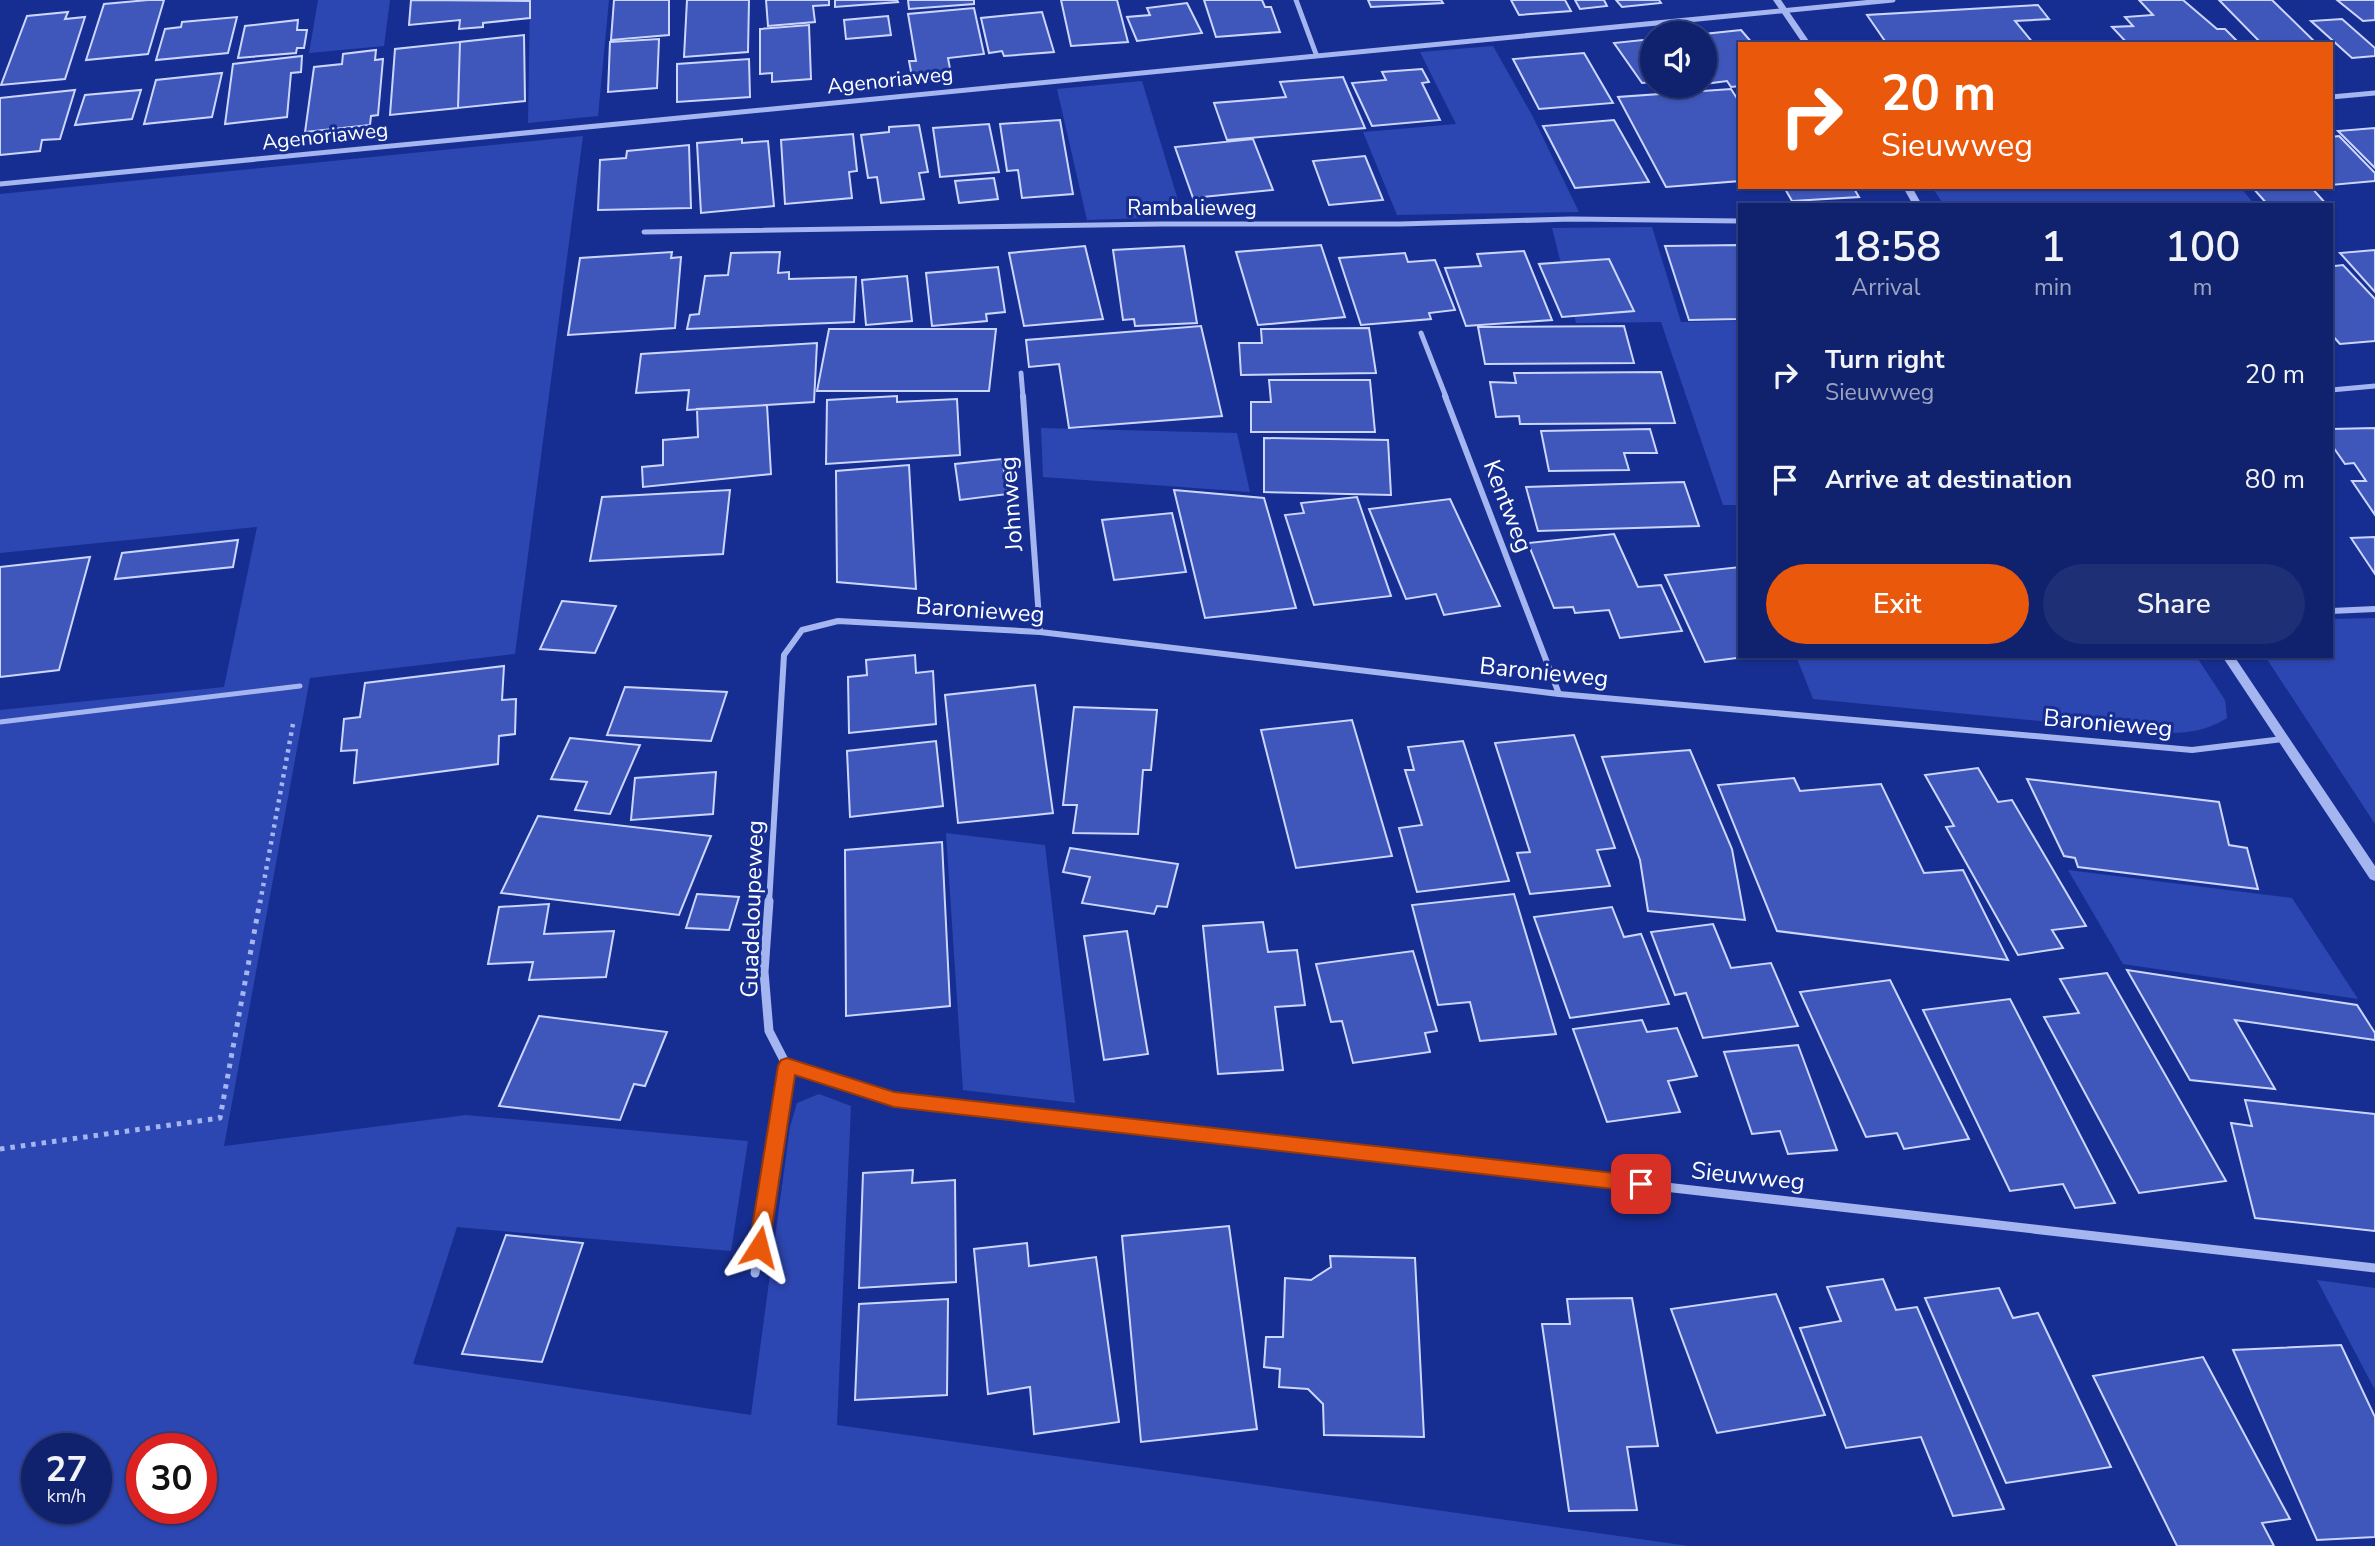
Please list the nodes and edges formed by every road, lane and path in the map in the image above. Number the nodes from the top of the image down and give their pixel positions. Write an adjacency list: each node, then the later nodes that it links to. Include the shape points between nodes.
1 (1296, 0): 6 (street)
2 (1777, 0): 4 (street)
3 (1894, 0): 4 (street, Agenoriaweg)
4 (1783, 9): 5 (street); 6 (street, Agenoriaweg)
5 (1806, 42)
6 (1316, 54): 9 (street, Agenoriaweg)
7 (2375, 93): 8 (street)
8 (2333, 97)
9 (0, 184)
10 (1738, 221): 11 (street, Rambalieweg, via 1571,219)
11 (644, 232)
12 (1421, 332): 22 (street, Kentweg)
13 (1021, 373): 19 (street, Johnweg)
14 (2375, 387): 15 (street)
15 (2333, 390)
16 (2375, 609): 17 (street)
17 (2333, 611)
18 (802, 630): 19 (street, Baronieweg, via 838,621); 26 (street, Guadeloupeweg, via 784,655 764,972 769,1031)
19 (1040, 632): 22 (street, Baronieweg)
20 (2229, 658): 24 (street)
21 (300, 685): 23 (lane); 27 (path, via 220,1118)
22 (1559, 694): 24 (street, Baronieweg, via 2192,750)
23 (0, 722)
24 (2283, 738): 25 (street)
25 (2375, 876)
26 (787, 1066): 28 (street, Sieuwweg, via 894,1099); 29 (street)
27 (0, 1149)
28 (2375, 1268)
29 (755, 1273)

